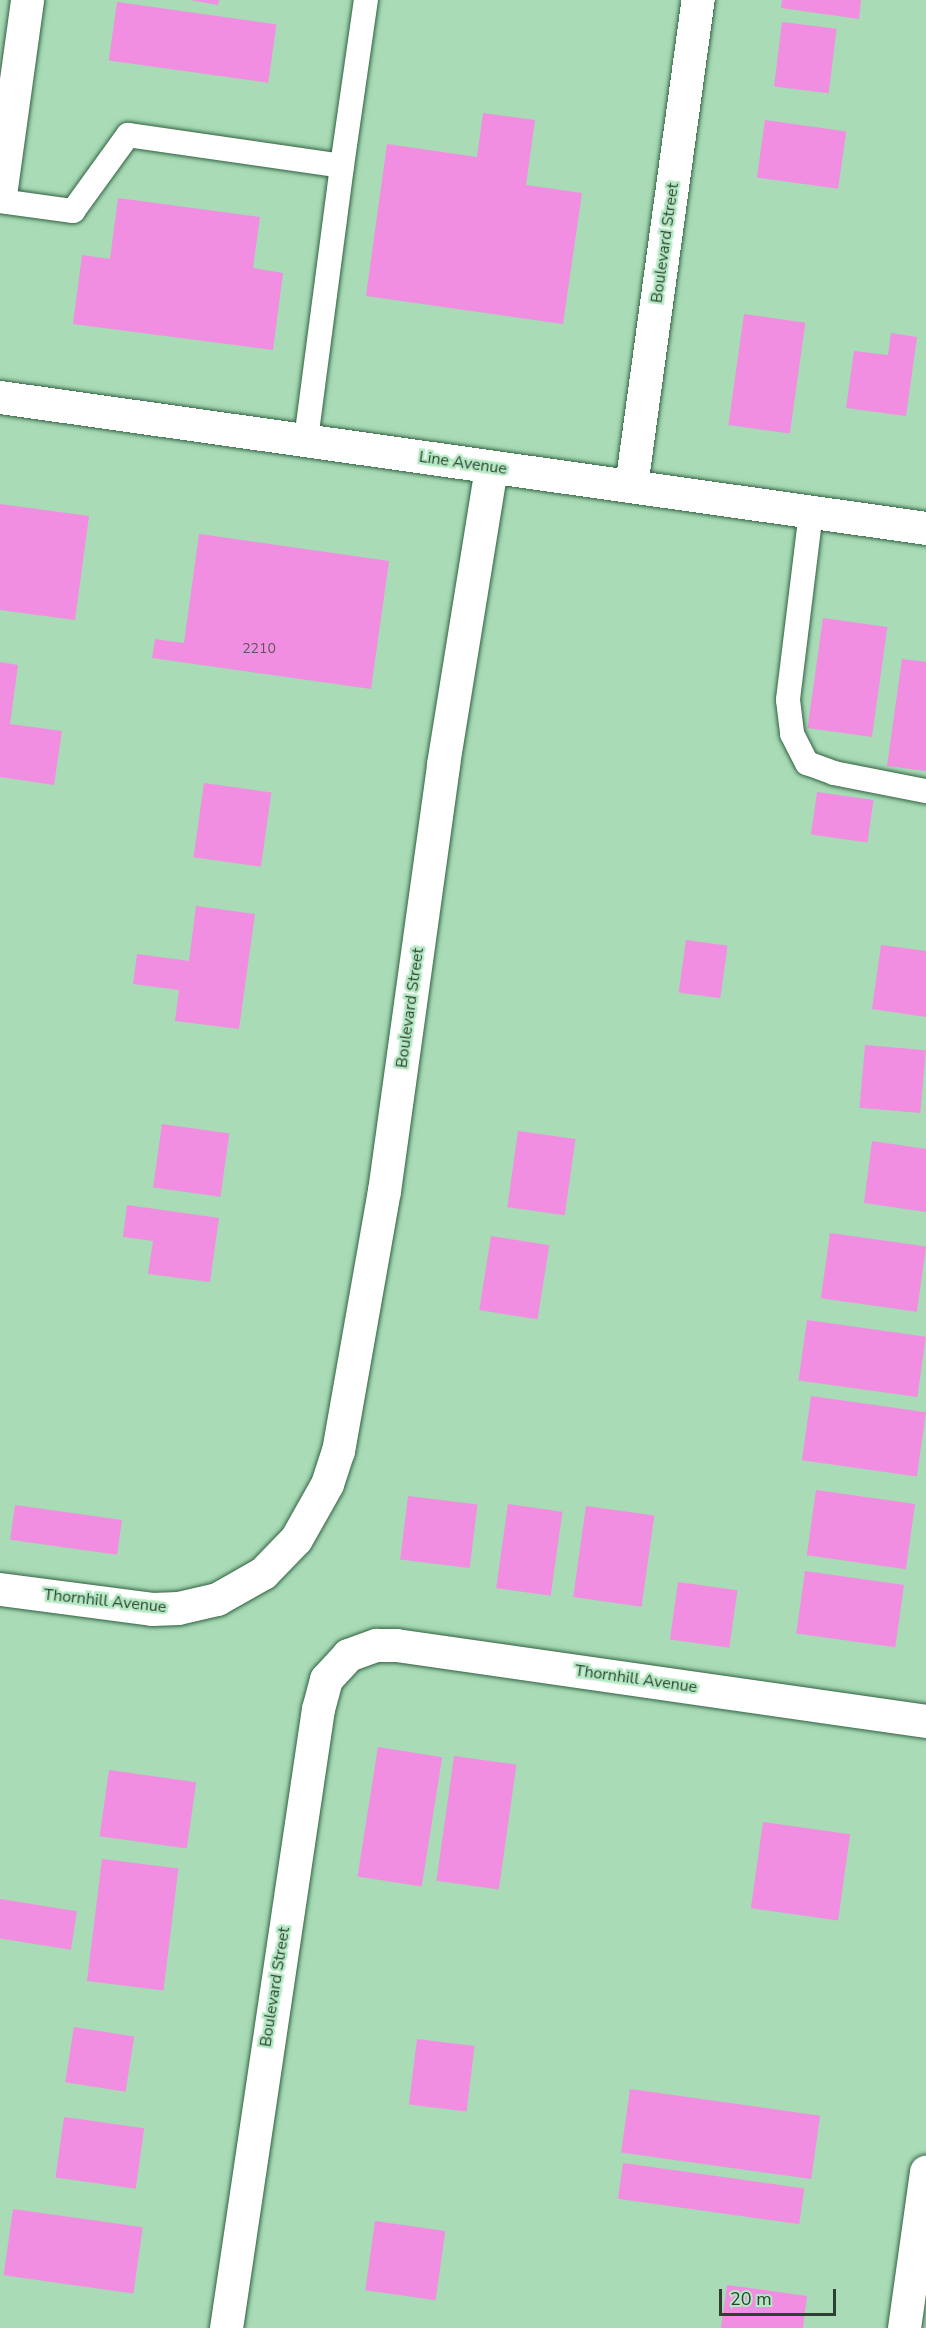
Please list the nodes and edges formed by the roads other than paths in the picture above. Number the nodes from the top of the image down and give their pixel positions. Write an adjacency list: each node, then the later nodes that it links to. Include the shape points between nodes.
1 (27, 0): 5 (street)
2 (366, 0): 4 (lane)
3 (698, 0): 10 (street, Boulevard Street)
4 (342, 166): 6 (lane, via 129,135 73,211); 8 (lane)
5 (0, 195)
6 (0, 201)
7 (0, 397): 8 (street, Line Avenue)
8 (306, 441): 9 (street, Line Avenue)
9 (490, 466): 10 (street, Line Avenue); 14 (street, Boulevard Street, via 443,764 384,1191 338,1451 327,1484)
10 (631, 486): 11 (street, Line Avenue)
11 (811, 512): 12 (street, Line Avenue); 13 (lane, via 788,700 792,734 807,763 834,773)
12 (926, 528)
13 (926, 791)
14 (296, 1539): 15 (street, Thornhill Avenue, via 263,1573 241,1588 178,1608 152,1609)
15 (0, 1589)
16 (348, 1655): 17 (street, Thornhill Avenue, via 376,1645 396,1645); 19 (street, Boulevard Street, via 326,1679 318,1709)
17 (926, 1721)
18 (926, 2172): 20 (street)
19 (226, 2328)
20 (904, 2328)

